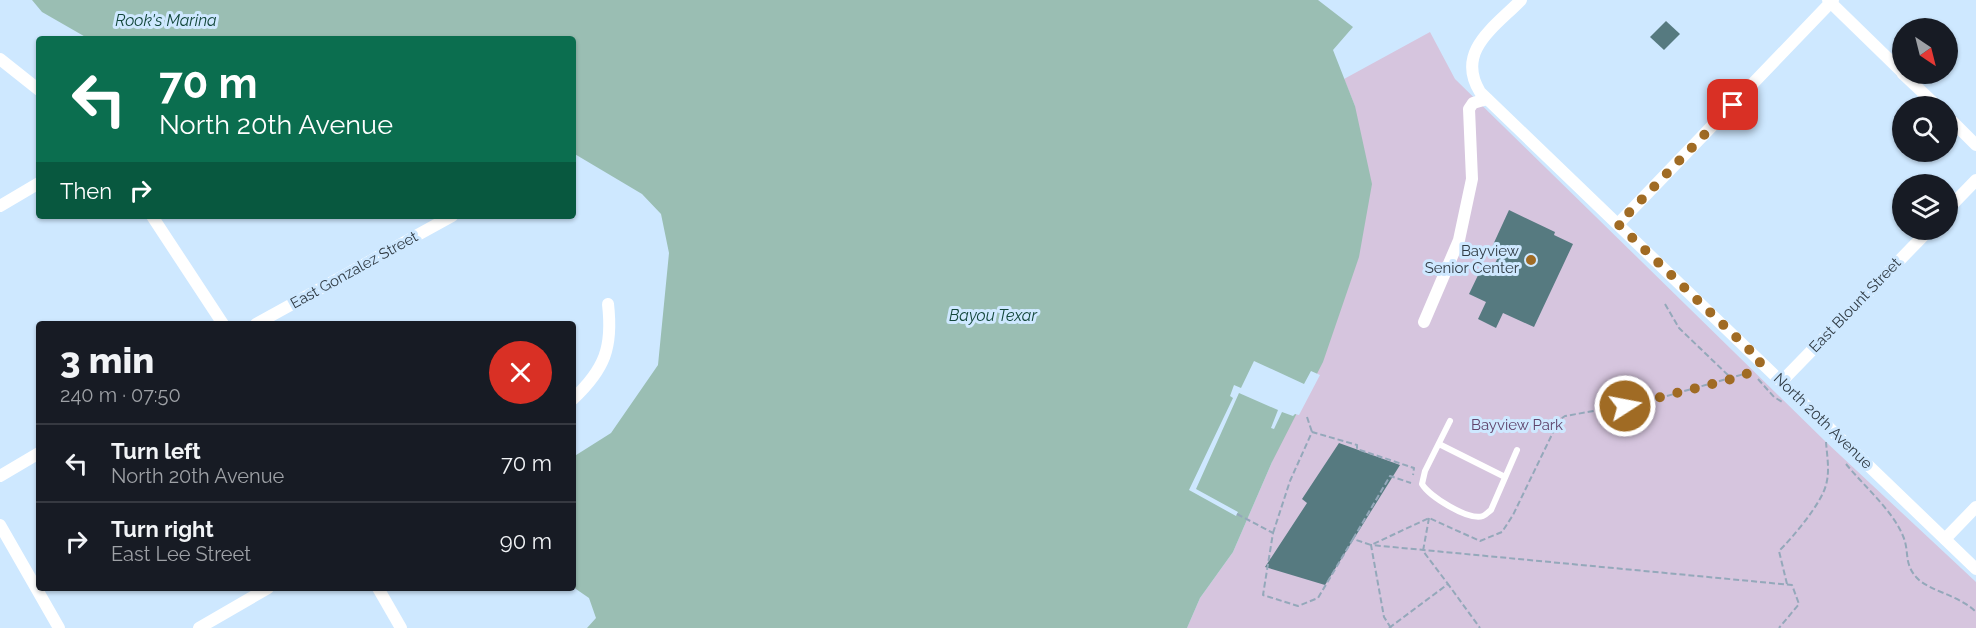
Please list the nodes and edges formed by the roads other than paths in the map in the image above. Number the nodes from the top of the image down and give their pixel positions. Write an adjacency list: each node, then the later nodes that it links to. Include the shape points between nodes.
1 (1521, 0): 8 (street, North 20th Avenue, via 1475,47 1473,82)
2 (1831, 1): 4 (street); 17 (street)
3 (0, 59): 6 (street)
4 (1892, 62)
5 (1914, 84): 7 (street)
6 (36, 88)
7 (1927, 96)
8 (1487, 99): 17 (street, North 20th Avenue); 22 (street, via 1473,103 1469,109 1472,179 1466,210 1459,240)
9 (1958, 127): 10 (street)
10 (1976, 145)
11 (1976, 180): 13 (street)
12 (36, 185): 14 (street)
13 (1958, 199)
14 (0, 206)
15 (154, 219): 20 (street)
16 (447, 219): 21 (street, East Gonzalez Street)
17 (1618, 224): 23 (street, North 20th Avenue)
18 (1919, 240): 23 (street, East Blount Street)
19 (608, 304): 24 (street, via 609,345 602,364)
20 (221, 321)
21 (261, 321)
22 (1424, 322)
23 (1782, 381): 33 (street, North 20th Avenue)
24 (576, 395)
25 (1450, 422): 26 (lane)
26 (1438, 444): 30 (lane); 30 (lane, via 1422,484 1427,493 1470,516 1483,516 1491,510)
27 (1517, 450): 30 (lane)
28 (36, 455): 29 (street)
29 (0, 476)
30 (1505, 477)
31 (1976, 507): 33 (street)
32 (0, 525): 35 (street)
33 (1945, 539): 34 (street, North 20th Avenue)
34 (1976, 569)
35 (36, 587)
36 (38, 591): 39 (street)
37 (263, 591): 40 (street)
38 (380, 591): 41 (street)
39 (60, 628)
40 (199, 628)
41 (401, 628)

